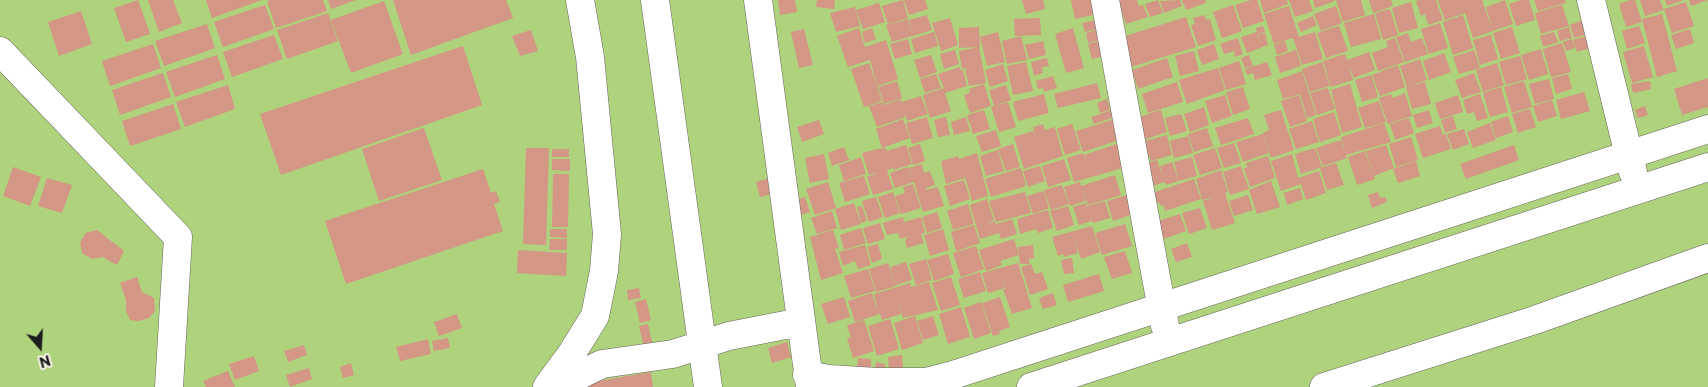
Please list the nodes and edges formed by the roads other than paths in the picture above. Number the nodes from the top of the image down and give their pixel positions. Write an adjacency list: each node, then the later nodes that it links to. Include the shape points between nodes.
1 (580, 0): 18 (street, via 590,57 606,234 604,271 594,316)
2 (655, 0): 15 (street)
3 (758, 0): 13 (street)
4 (1105, 0): 12 (street)
5 (1592, 0): 8 (street)
6 (0, 52): 17 (street, via 178,236)
7 (1708, 129): 8 (street)
8 (1630, 155): 10 (street); 12 (street)
9 (1708, 167): 10 (street)
10 (1636, 190): 14 (street)
11 (1708, 258): 22 (street, via 1535,320)
12 (1162, 309): 14 (street); 16 (street, via 926,382)
13 (801, 322): 15 (street, via 729,336); 16 (street)
14 (1168, 343): 21 (street)
15 (703, 346): 19 (street, via 673,354 602,364); 20 (street)
16 (809, 381)
17 (169, 387)
18 (547, 387)
19 (555, 387)
20 (708, 387)
21 (1031, 387)
22 (1324, 387)

